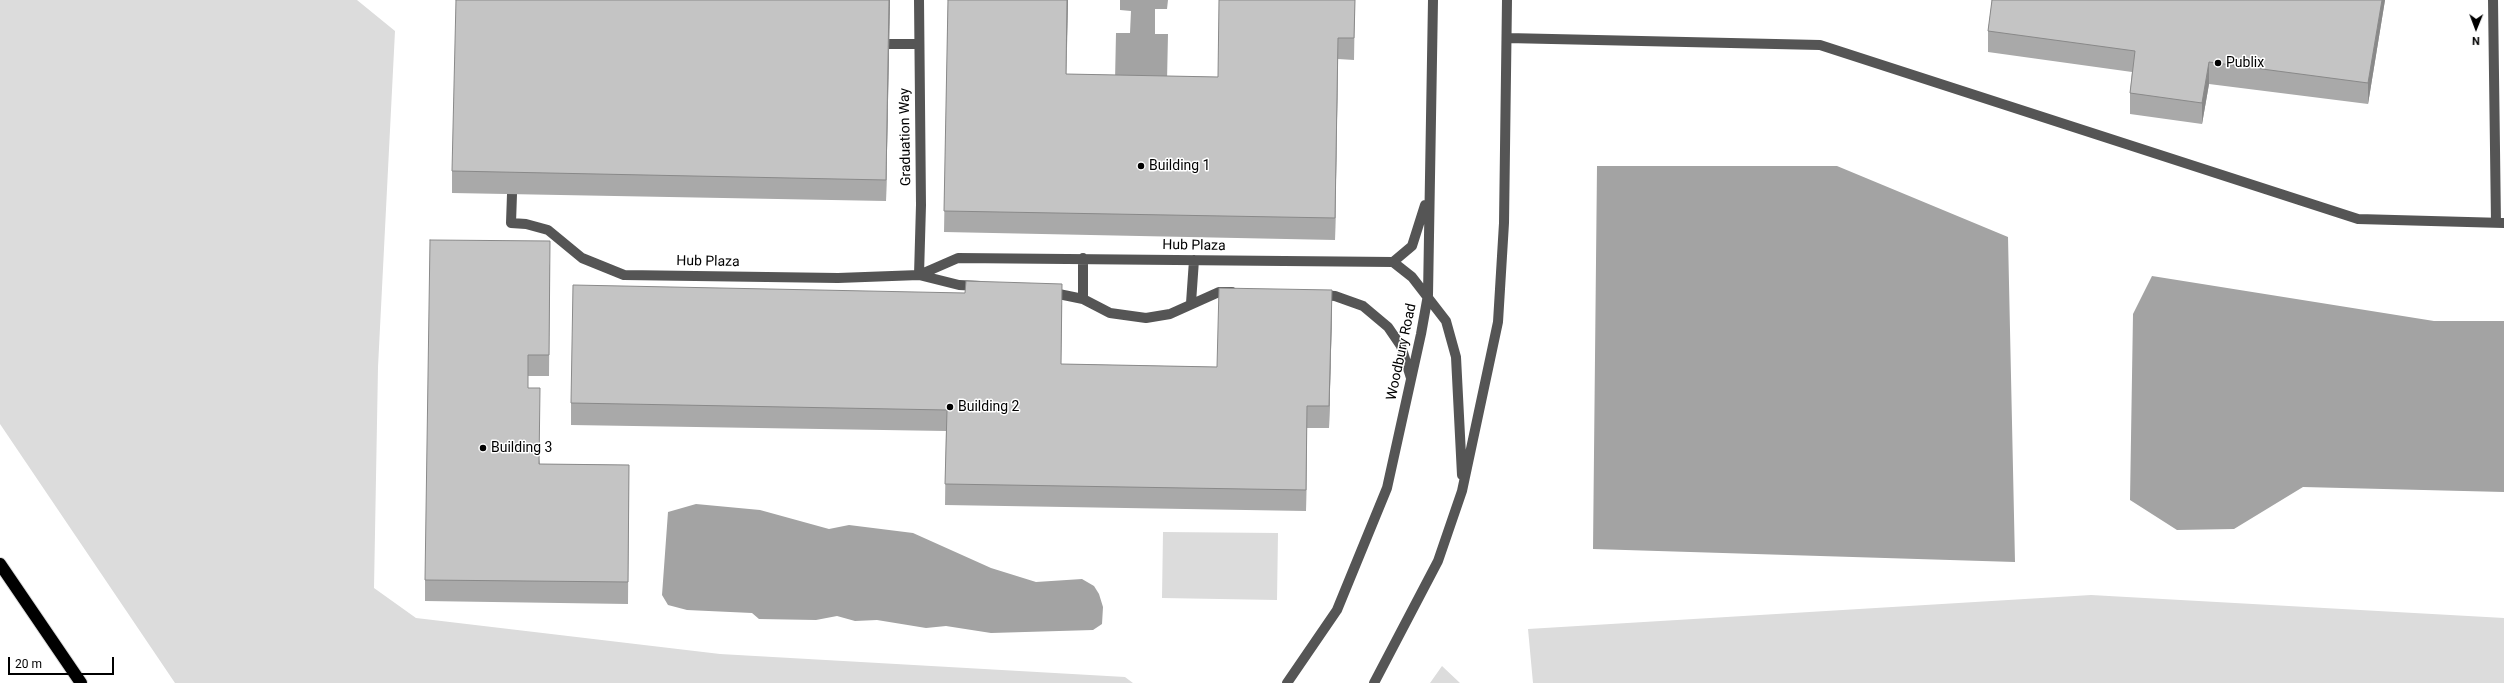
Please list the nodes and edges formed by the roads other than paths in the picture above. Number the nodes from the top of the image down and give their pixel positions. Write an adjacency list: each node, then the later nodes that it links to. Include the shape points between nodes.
1 (919, 0): 7 (street, Graduation Way)
2 (1434, 0): 9 (street, Woodbury Road)
3 (1507, 0): 5 (street)
4 (2493, 0): 10 (street)
5 (1506, 38): 10 (street, via 1820,45 2358,219); 23 (street, via 1504,223 1498,322)
6 (889, 44): 7 (street)
7 (919, 44): 14 (street, Graduation Way)
8 (512, 194): 14 (street, Hub Plaza, via 511,223 548,230 582,258 624,275 838,278)
9 (1429, 195): 13 (street, via 1412,246); 19 (street, Woodbury Road)
10 (2500, 223)
11 (1083, 258): 12 (street, Hub Plaza); 14 (street, Hub Plaza, via 958,258); 20 (street)
12 (1194, 260): 13 (street, Hub Plaza); 21 (street)
13 (1393, 262): 19 (street, via 1412,277)
14 (919, 274): 15 (street, Hub Plaza, via 959,285)
15 (990, 286)
16 (1036, 289): 20 (street)
17 (1240, 292): 21 (street, via 1218,292)
18 (1306, 294): 22 (street, via 1335,296 1363,306 1388,327 1401,346)
19 (1428, 295): 22 (street, Woodbury Road); 23 (street, via 1446,321 1456,357)
20 (1083, 299): 21 (street, via 1110,312 1146,318 1170,314)
21 (1191, 303)
22 (1411, 378): 26 (street, Woodbury Road, via 1387,488 1337,610)
23 (1462, 491): 27 (street, via 1438,561)
24 (0, 564): 25 (highway)
25 (81, 683)
26 (1287, 683)
27 (1374, 683)

